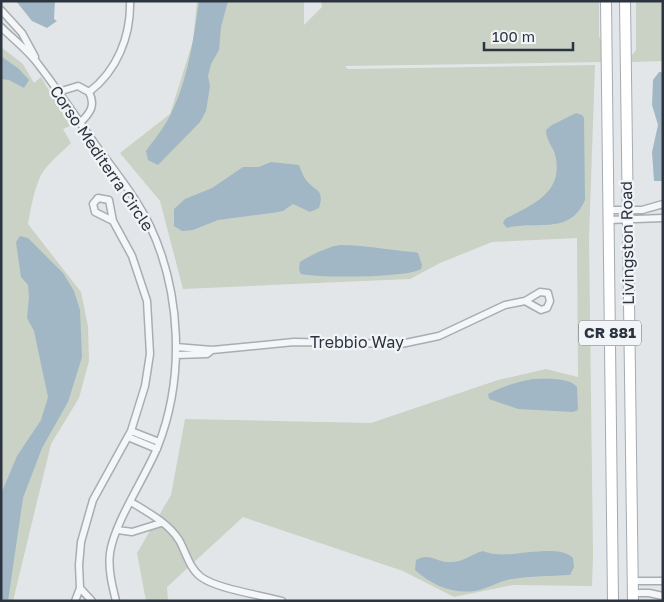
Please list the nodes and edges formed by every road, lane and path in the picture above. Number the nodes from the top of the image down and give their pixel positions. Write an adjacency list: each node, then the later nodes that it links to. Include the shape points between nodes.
1 (130, 1): 8 (street, via 129,24 122,49 106,76)
2 (606, 1): 11 (main road, Livingston Road / CR 881)
3 (624, 1): 12 (main road, Livingston Road / CR 881)
4 (1, 10): 6 (street, Corso Mediterra Circle, via 22,33)
5 (1, 27): 6 (street, Corso Mediterra Circle)
6 (37, 62): 7 (street, Corso Mediterra Circle)
7 (58, 92): 8 (street, via 78,86); 9 (street, Corso Mediterra Circle)
8 (90, 92): 9 (street, via 92,109)
9 (80, 123): 16 (street, Corso Mediterra Circle, via 129,192 155,238 170,287)
10 (663, 204): 12 (street)
11 (609, 215): 12 (street); 33 (main road, Livingston Road / CR 881)
12 (627, 215): 13 (street); 24 (main road, Livingston Road / CR 881)
13 (663, 218)
14 (112, 221): 19 (street, via 123,236 140,276 149,324 146,386)
15 (525, 301): 17 (street, Trebbio Way, via 505,305 439,336 402,344 294,342)
16 (176, 347): 17 (street, Trebbio Way); 18 (street, Corso Mediterra Circle)
17 (212, 350): 18 (street, Trebbio Way, via 207,354)
18 (176, 355): 20 (street, Corso Mediterra Circle, via 171,402)
19 (130, 434): 20 (street); 26 (street, via 93,500 81,542)
20 (158, 446): 21 (street, Corso Mediterra Circle)
21 (131, 502): 22 (street, via 154,515); 23 (street, Corso Mediterra Circle)
22 (161, 523): 23 (street, via 132,532); 32 (street, via 178,539 191,566 200,576 211,582)
23 (118, 530): 31 (street, Corso Mediterra Circle, via 110,551)
24 (632, 581): 25 (street); 28 (main road, Livingston Road / CR 881)
25 (663, 581)
26 (80, 588): 29 (street); 30 (street)
27 (663, 596): 28 (street, via 649,593)
28 (633, 597)
29 (75, 601)
30 (92, 601)
31 (116, 601)
32 (282, 601)
33 (613, 601)

